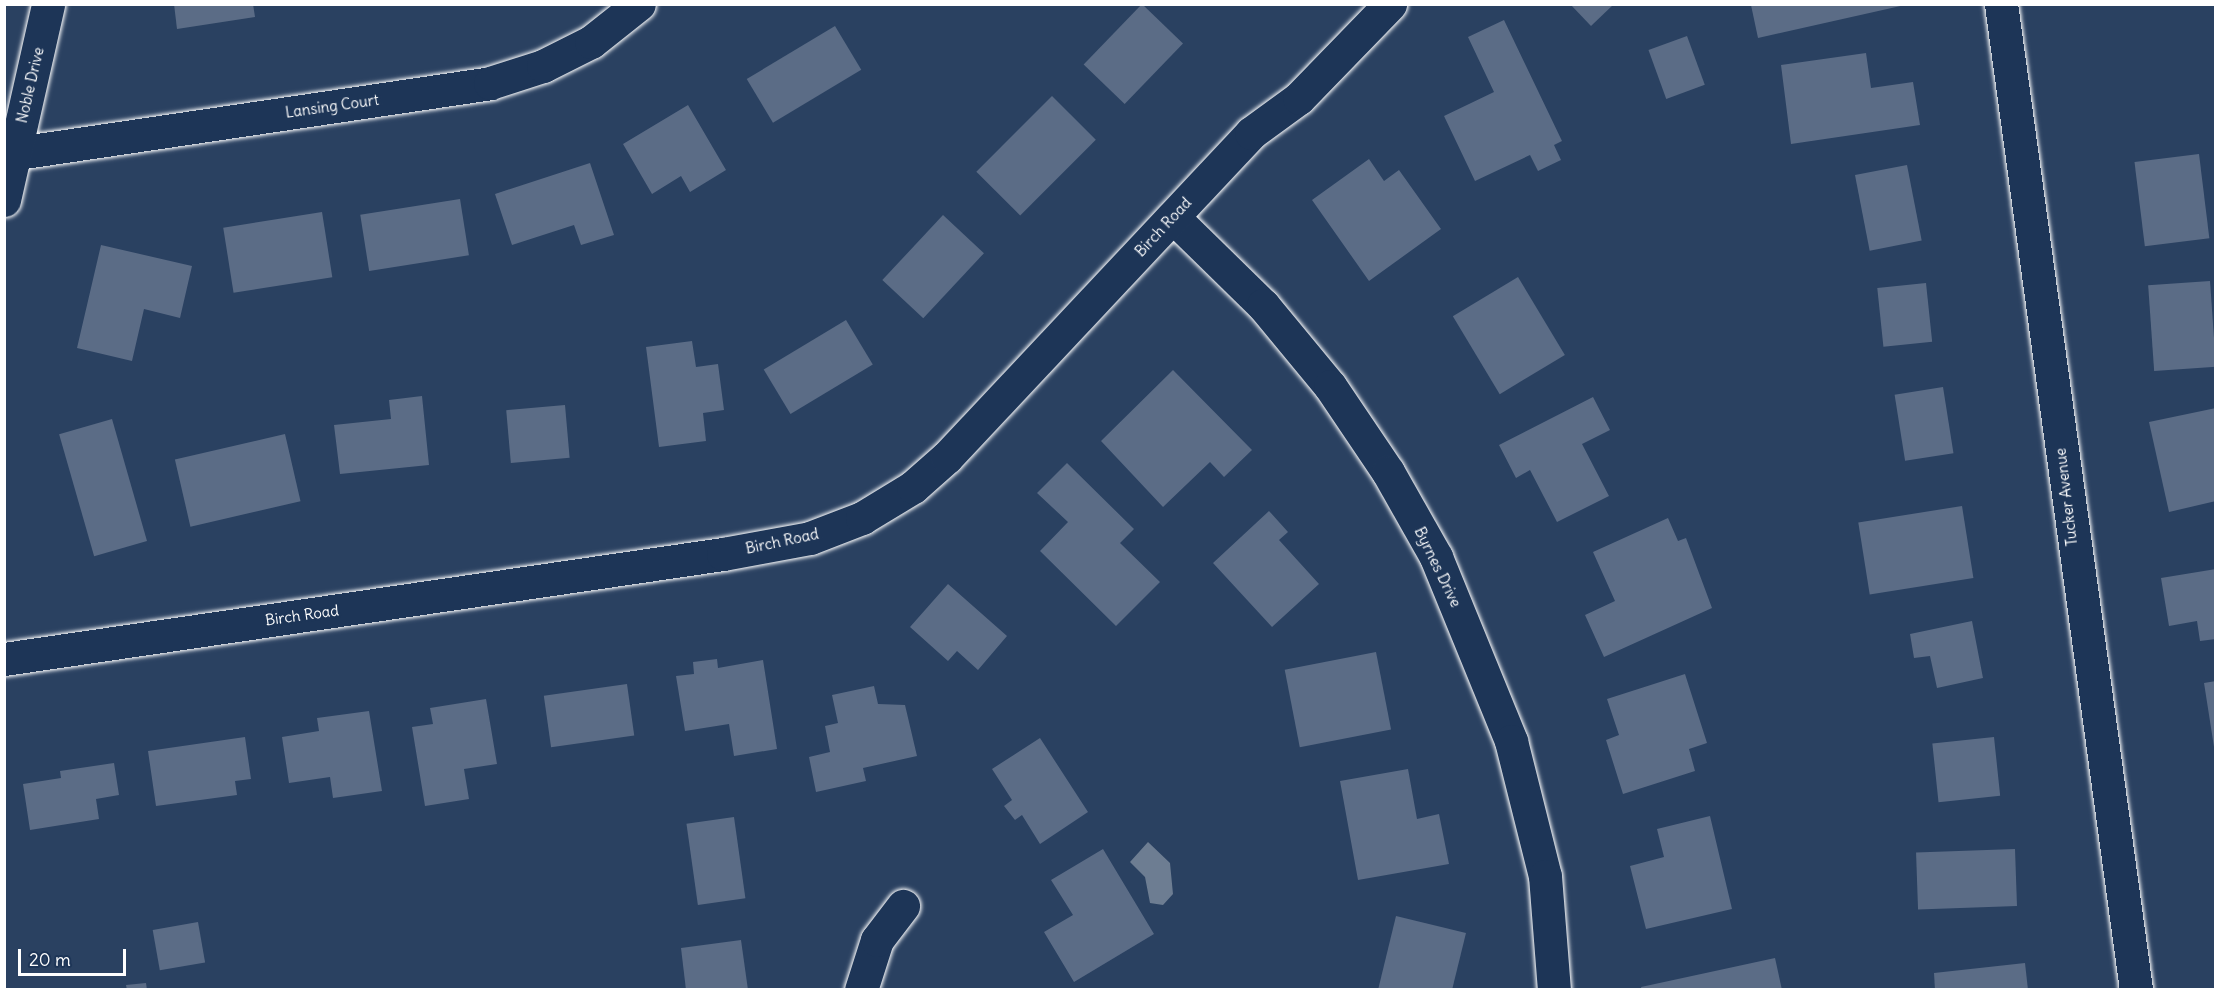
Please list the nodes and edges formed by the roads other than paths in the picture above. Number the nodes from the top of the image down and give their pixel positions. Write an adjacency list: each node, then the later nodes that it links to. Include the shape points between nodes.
1 (48, 4): 5 (street, Noble Drive)
2 (639, 4): 5 (street, Lansing Court, via 591,42 543,66 490,83)
3 (1390, 4): 7 (street, Birch Road, via 1299,98 1251,133)
4 (2001, 4): 12 (street, Tucker Avenue)
5 (10, 154): 6 (street, Noble Drive)
6 (4, 200)
7 (1173, 216): 8 (street, Birch Road, via 946,457 872,512 820,534 723,554); 11 (street, Byrnes Drive, via 1263,305 1330,386 1388,472 1436,557 1511,741 1545,876)
8 (4, 659)
9 (903, 906): 10 (street, via 877,940)
10 (861, 990)
11 (1554, 990)
12 (2136, 990)

